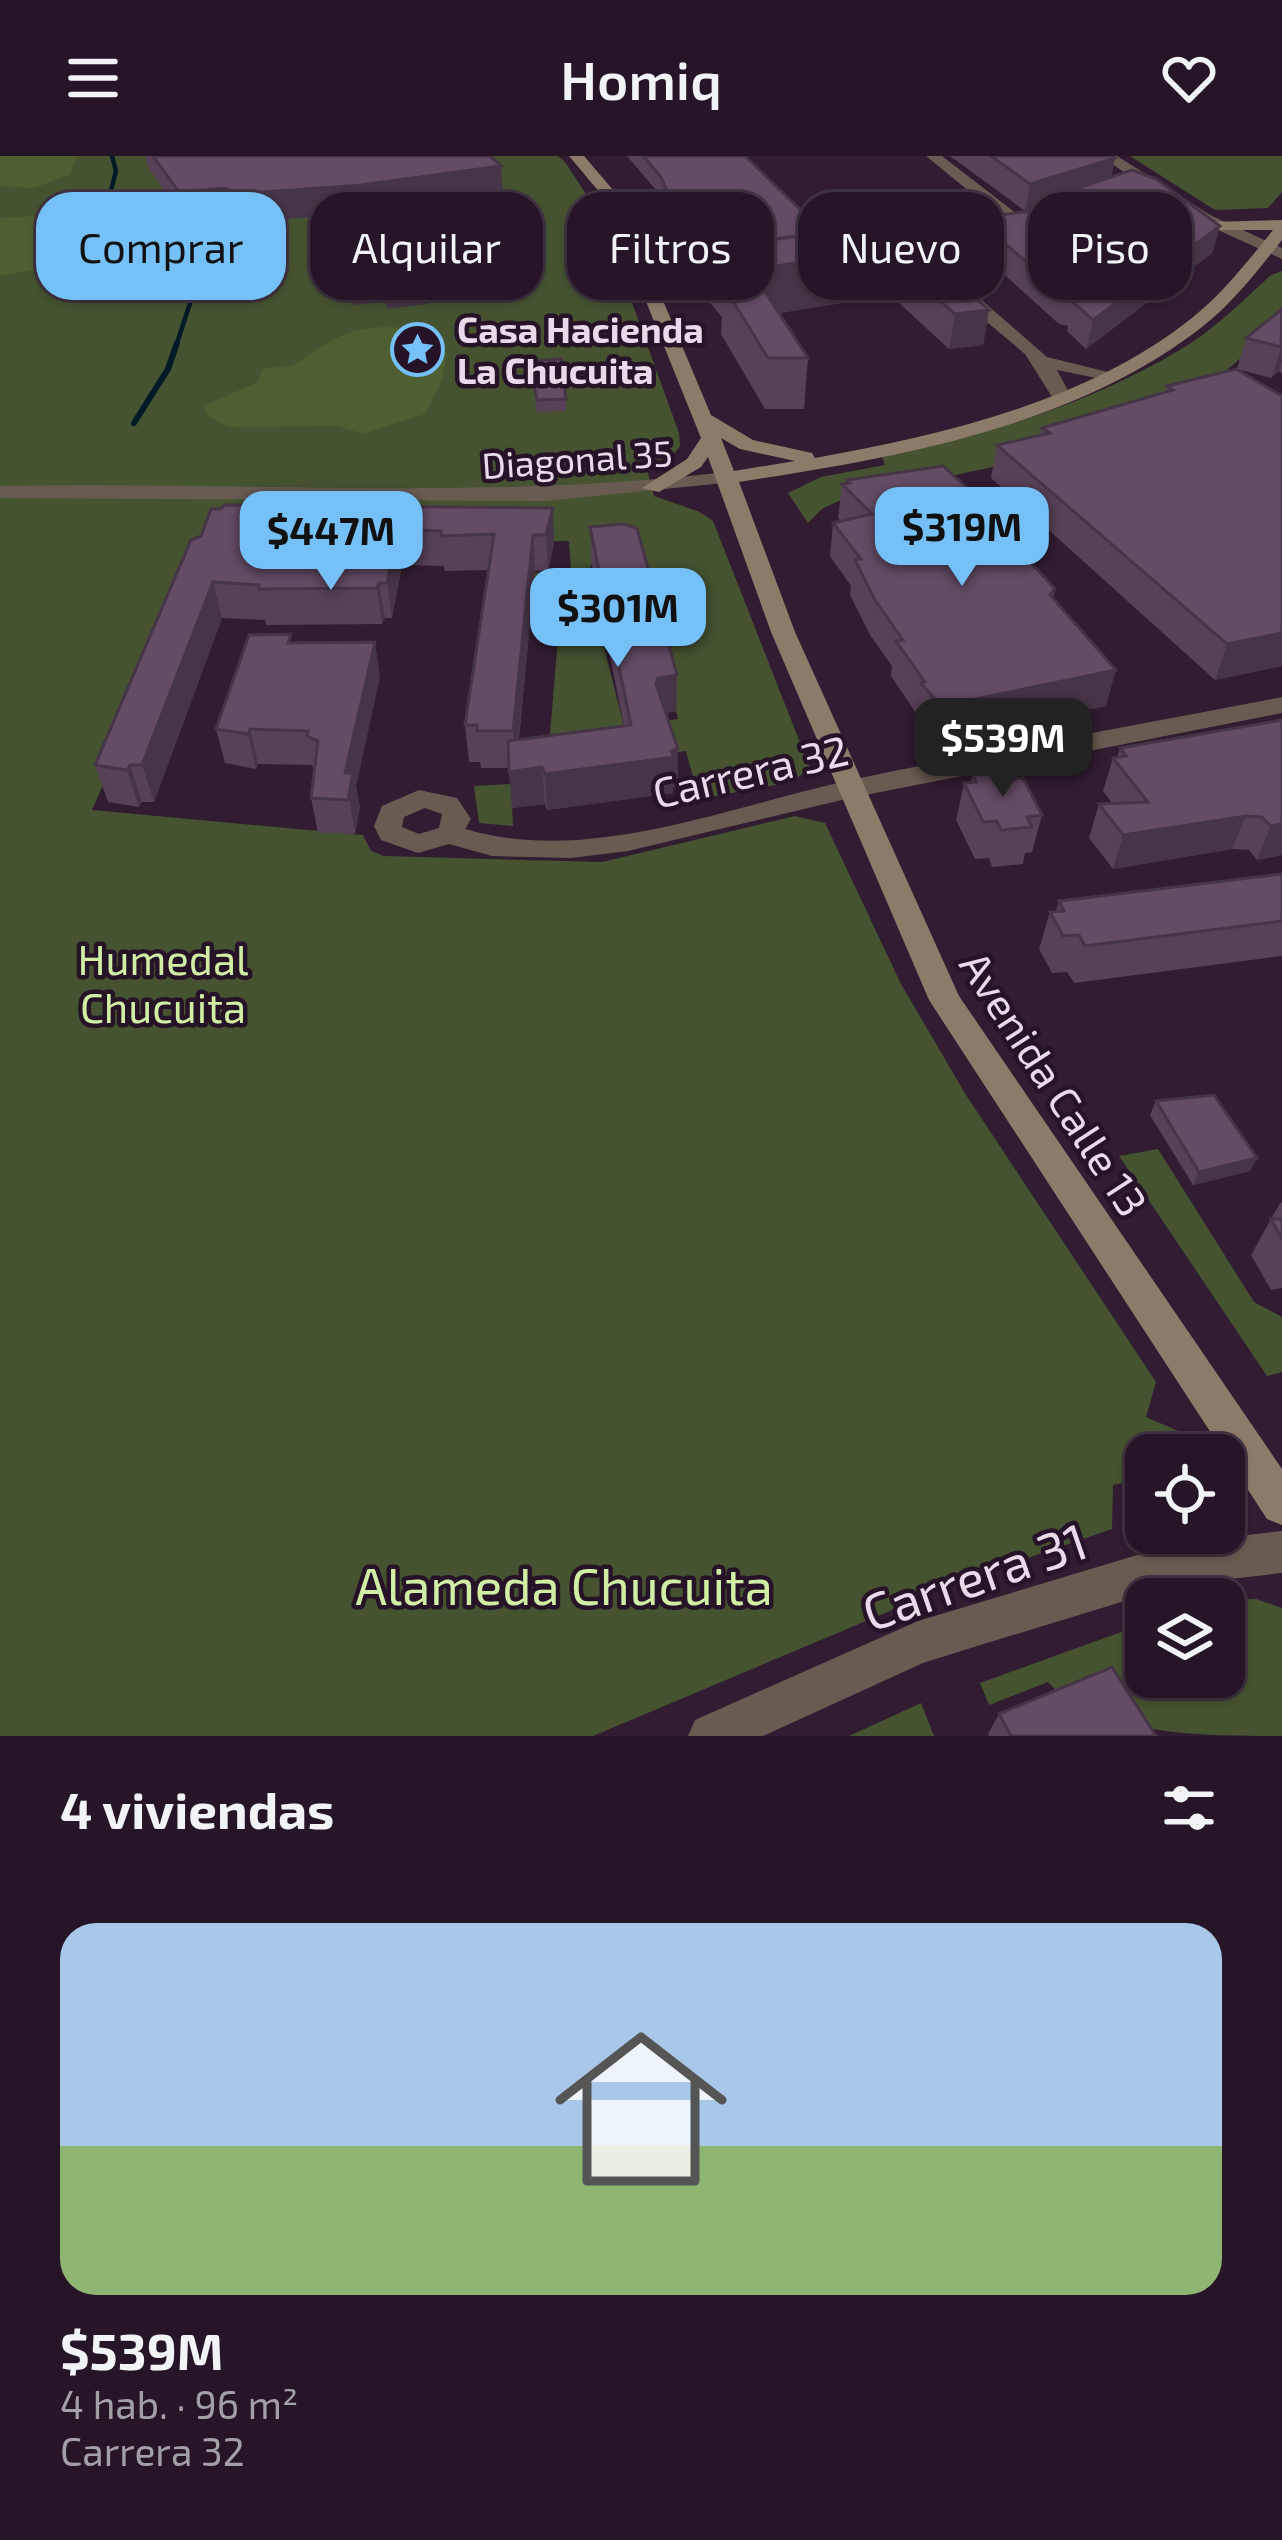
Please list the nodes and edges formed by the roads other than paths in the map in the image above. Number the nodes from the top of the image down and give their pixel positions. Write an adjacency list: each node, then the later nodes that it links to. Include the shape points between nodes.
1 (576, 156): 6 (main road, Avenida Calle 13)
2 (933, 156): 8 (street)
3 (1107, 156): 4 (street)
4 (1144, 181): 5 (street); 9 (street)
5 (1124, 188)
6 (607, 192)
7 (1028, 221): 8 (street)
8 (1020, 224): 11 (street)
9 (1217, 224): 10 (main road); 12 (street)
10 (1282, 227): 12 (main road)
11 (1004, 231)
12 (1274, 251): 16 (main road, via 1195,325)
13 (654, 300): 18 (main road, Avenida Calle 13)
14 (971, 300): 15 (street)
15 (1039, 361): 16 (street); 17 (street)
16 (1111, 375): 17 (main road)
17 (1061, 396): 19 (main road)
18 (707, 428): 19 (main road, via 762,451); 20 (main road, Avenida Calle 13); 21 (main road, via 694,463)
19 (841, 458): 20 (main road)
20 (727, 478): 21 (street, Diagonal 35); 24 (main road, Avenida Calle 13)
21 (652, 488): 22 (street, Diagonal 35, via 470,498)
22 (0, 492)
23 (1282, 705): 24 (street, Carrera 32)
24 (850, 789): 25 (street, Carrera 32, via 571,849 492,847); 26 (main road, Avenida Calle 13, via 945,1000)
25 (449, 834)
26 (1282, 1505)
27 (1282, 1552): 28 (street, Carrera 31, via 1177,1564 974,1624)
28 (711, 1736)

